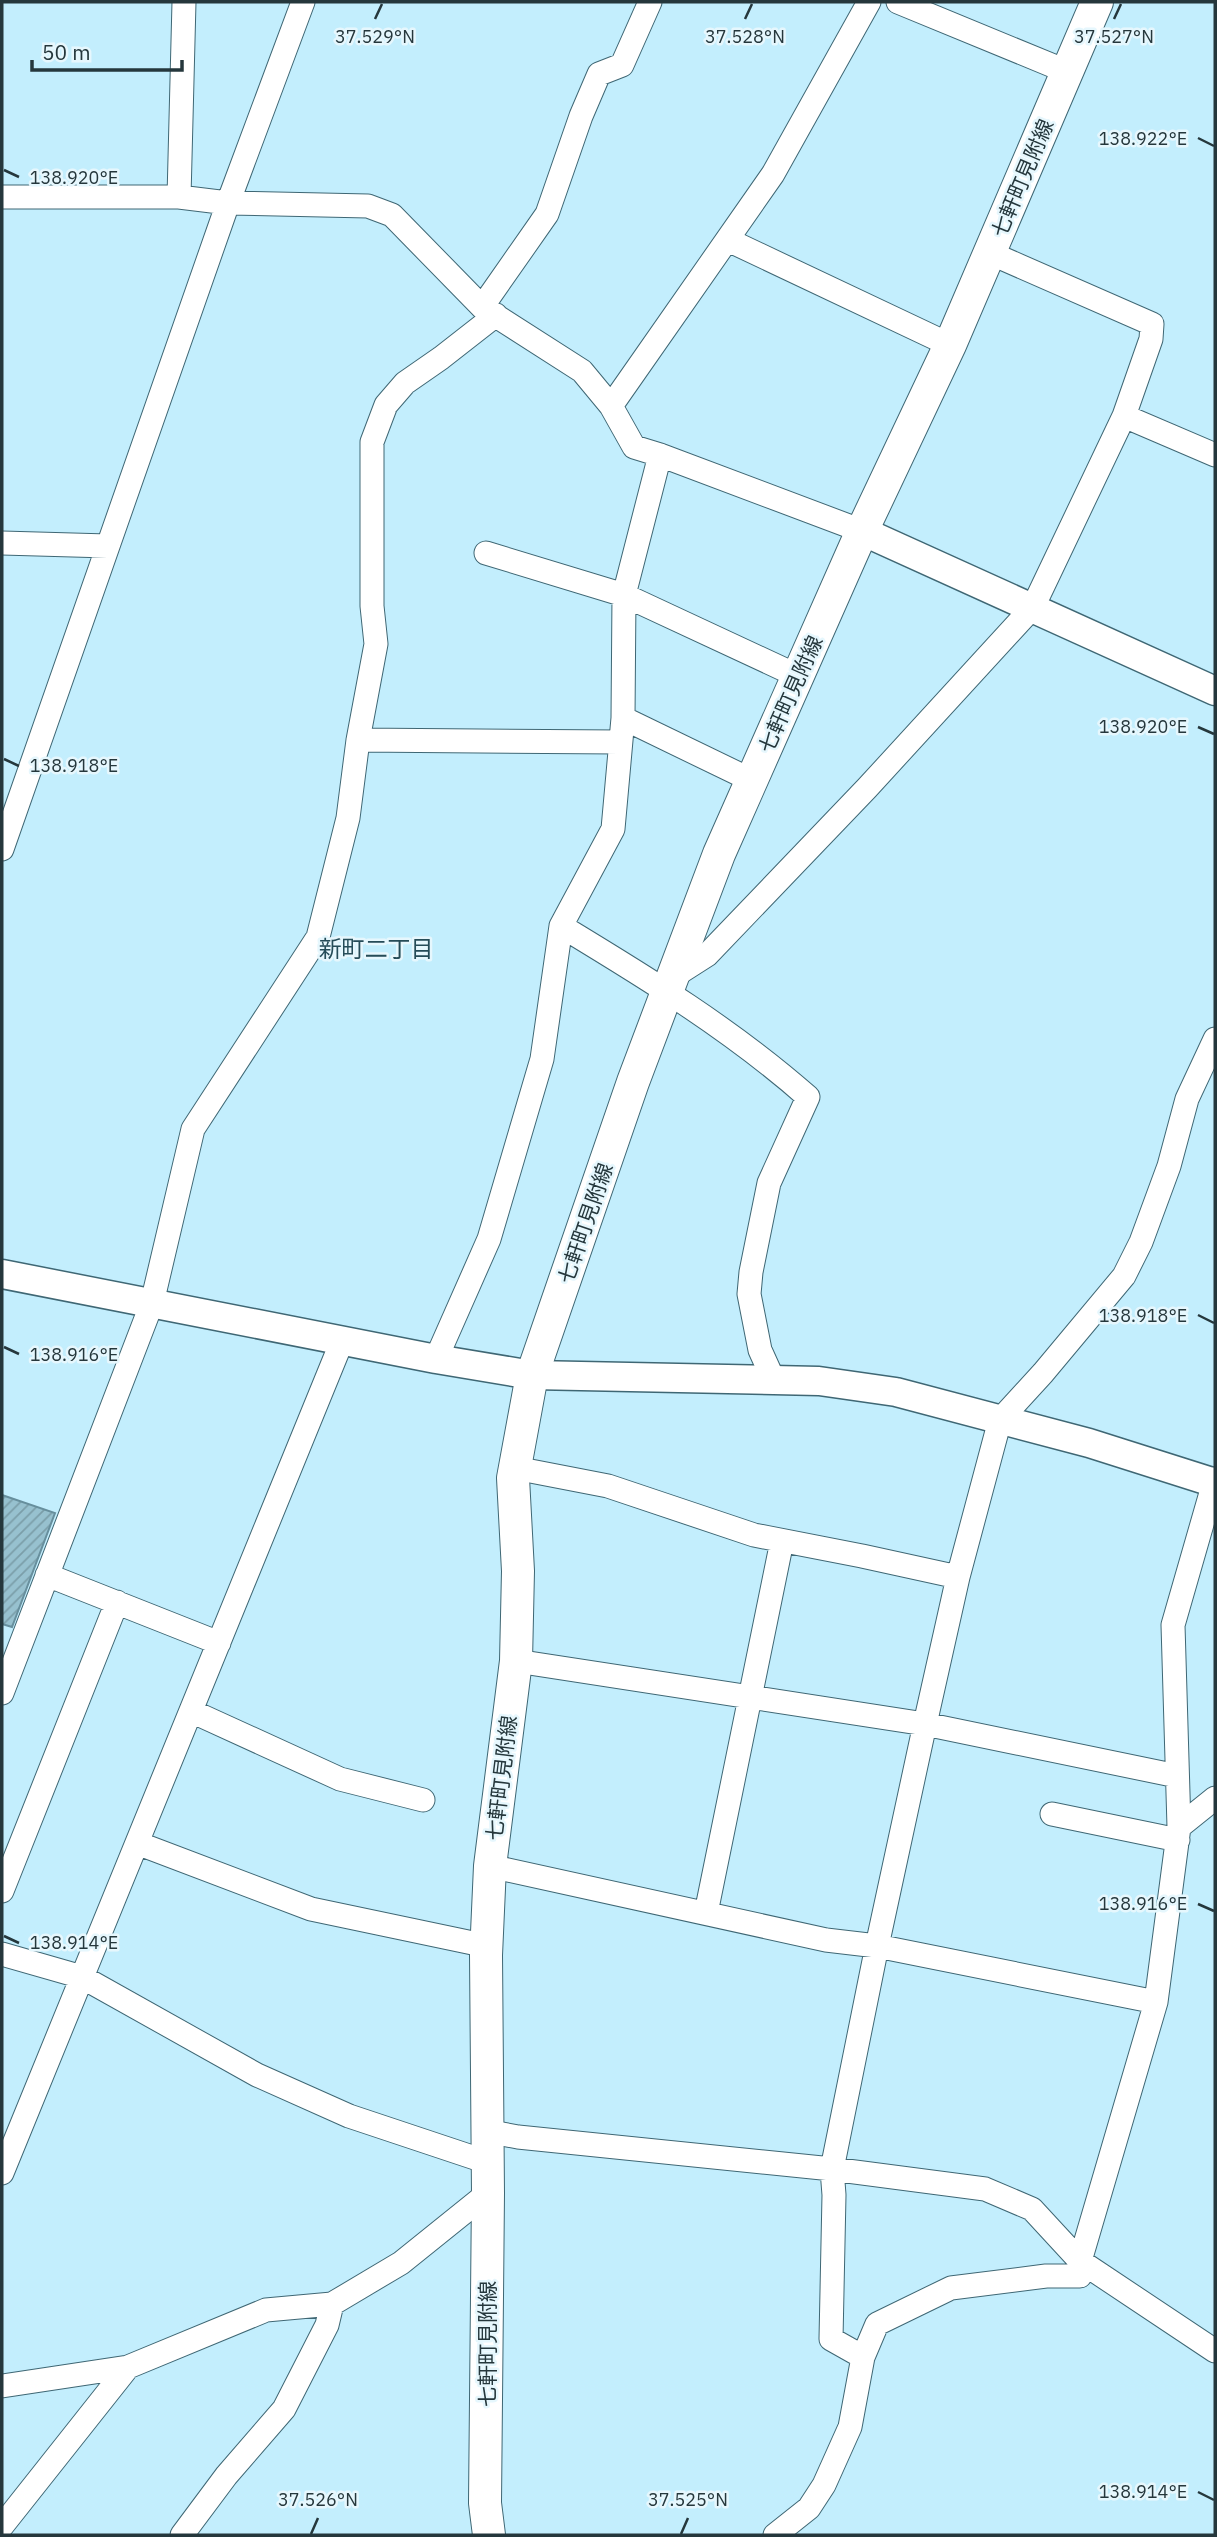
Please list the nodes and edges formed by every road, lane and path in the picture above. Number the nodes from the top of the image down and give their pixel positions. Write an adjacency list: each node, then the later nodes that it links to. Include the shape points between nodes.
1 (184, 2): 9 (street)
2 (303, 2): 10 (street)
3 (650, 2): 13 (street, via 622,65 599,74 547,215)
4 (869, 2): 11 (street, via 773,174)
5 (898, 2): 7 (street)
6 (1097, 2): 7 (main road, 七軒町見附線)
7 (1068, 72): 12 (main road, 七軒町見附線)
8 (2, 197): 9 (street)
9 (179, 197): 10 (street)
10 (228, 203): 13 (street, via 368,206 392,215); 21 (street)
11 (728, 240): 14 (street); 15 (street)
12 (990, 253): 14 (main road, 七軒町見附線); 16 (street, via 1152,324)
13 (489, 311): 15 (street, via 582,371); 28 (street, via 442,358 405,383 386,405 372,442 376,644)
14 (950, 345): 19 (main road, 七軒町見附線)
15 (611, 406): 17 (street, via 634,447)
16 (1124, 416): 18 (street); 24 (street)
17 (660, 455): 19 (street); 23 (street)
18 (1215, 456)
19 (862, 531): 24 (street); 25 (main road, 七軒町見附線)
20 (2, 543): 21 (street)
21 (108, 546): 31 (street)
22 (485, 553): 23 (street)
23 (624, 596): 25 (street); 27 (street)
24 (1033, 607): 26 (street); 33 (street, via 717,945)
25 (798, 676): 30 (main road, 七軒町見附線)
26 (1215, 691)
27 (622, 718): 29 (street); 30 (street)
28 (358, 740): 29 (street); 37 (street, via 348,818 318,937 193,1129)
29 (620, 742): 32 (street, via 613,829)
30 (751, 780): 33 (main road, 七軒町見附線)
31 (2, 849)
32 (561, 926): 33 (street); 39 (street, via 542,1059 489,1239)
33 (669, 984): 40 (main road, 七軒町見附線); 41 (street, via 808,1097 769,1183 751,1272 749,1294 760,1350)
34 (1215, 1039): 35 (street)
35 (1209, 1063): 42 (street, via 1187,1099 1169,1166 1124,1276)
36 (2, 1274): 37 (street)
37 (152, 1303): 38 (street); 46 (street)
38 (342, 1340): 39 (street); 49 (street)
39 (436, 1359): 40 (street)
40 (532, 1375): 41 (street); 43 (main road, 七軒町見附線)
41 (774, 1381): 42 (street, via 819,1381 896,1392)
42 (1000, 1420): 44 (street); 47 (street)
43 (515, 1468): 45 (street, via 608,1486); 50 (main road, 七軒町見附線)
44 (1215, 1481): 55 (street, via 1173,1625)
45 (782, 1541): 47 (street); 52 (street)
46 (47, 1575): 48 (street); 51 (street)
47 (958, 1577): 54 (street)
48 (117, 1602): 49 (street); 62 (street)
49 (219, 1643): 53 (street)
50 (516, 1661): 52 (street); 61 (main road, 七軒町見附線)
51 (2, 1693)
52 (751, 1697): 54 (street); 63 (street)
53 (191, 1711): 57 (street, via 341,1779); 60 (street)
54 (925, 1724): 55 (street); 65 (street)
55 (1177, 1776): 59 (street)
56 (1215, 1798): 59 (street)
57 (423, 1800)
58 (1052, 1814): 59 (street)
59 (1178, 1833): 68 (street)
60 (137, 1843): 64 (street, via 311,1909); 67 (street)
61 (490, 1866): 63 (street); 64 (main road, 七軒町見附線)
62 (2, 1891)
63 (706, 1913): 65 (street, via 827,1940)
64 (486, 1946): 69 (main road, 七軒町見附線)
65 (877, 1946): 68 (street); 70 (street)
66 (2, 1954): 67 (street)
67 (82, 1977): 69 (street, via 257,2075 349,2116); 71 (street)
68 (1157, 2002): 73 (street)
69 (487, 2146): 70 (street, via 518,2137); 72 (main road, 七軒町見附線)
70 (832, 2169): 73 (street, via 985,2189 1032,2208); 76 (street, via 831,2339)
71 (2, 2173)
72 (488, 2193): 74 (street, via 401,2263); 81 (main road, 七軒町見附線, via 485,2503)
73 (1080, 2269): 75 (street); 76 (street, via 951,2288 877,2324)
74 (332, 2304): 77 (street, via 266,2310); 80 (street, via 327,2325 284,2409)
75 (1215, 2351)
76 (863, 2357): 82 (street, via 850,2427 824,2485 809,2508)
77 (128, 2367): 78 (street); 79 (street)
78 (2, 2386)
79 (2, 2526)
80 (182, 2535)
81 (489, 2535)
82 (775, 2535)

